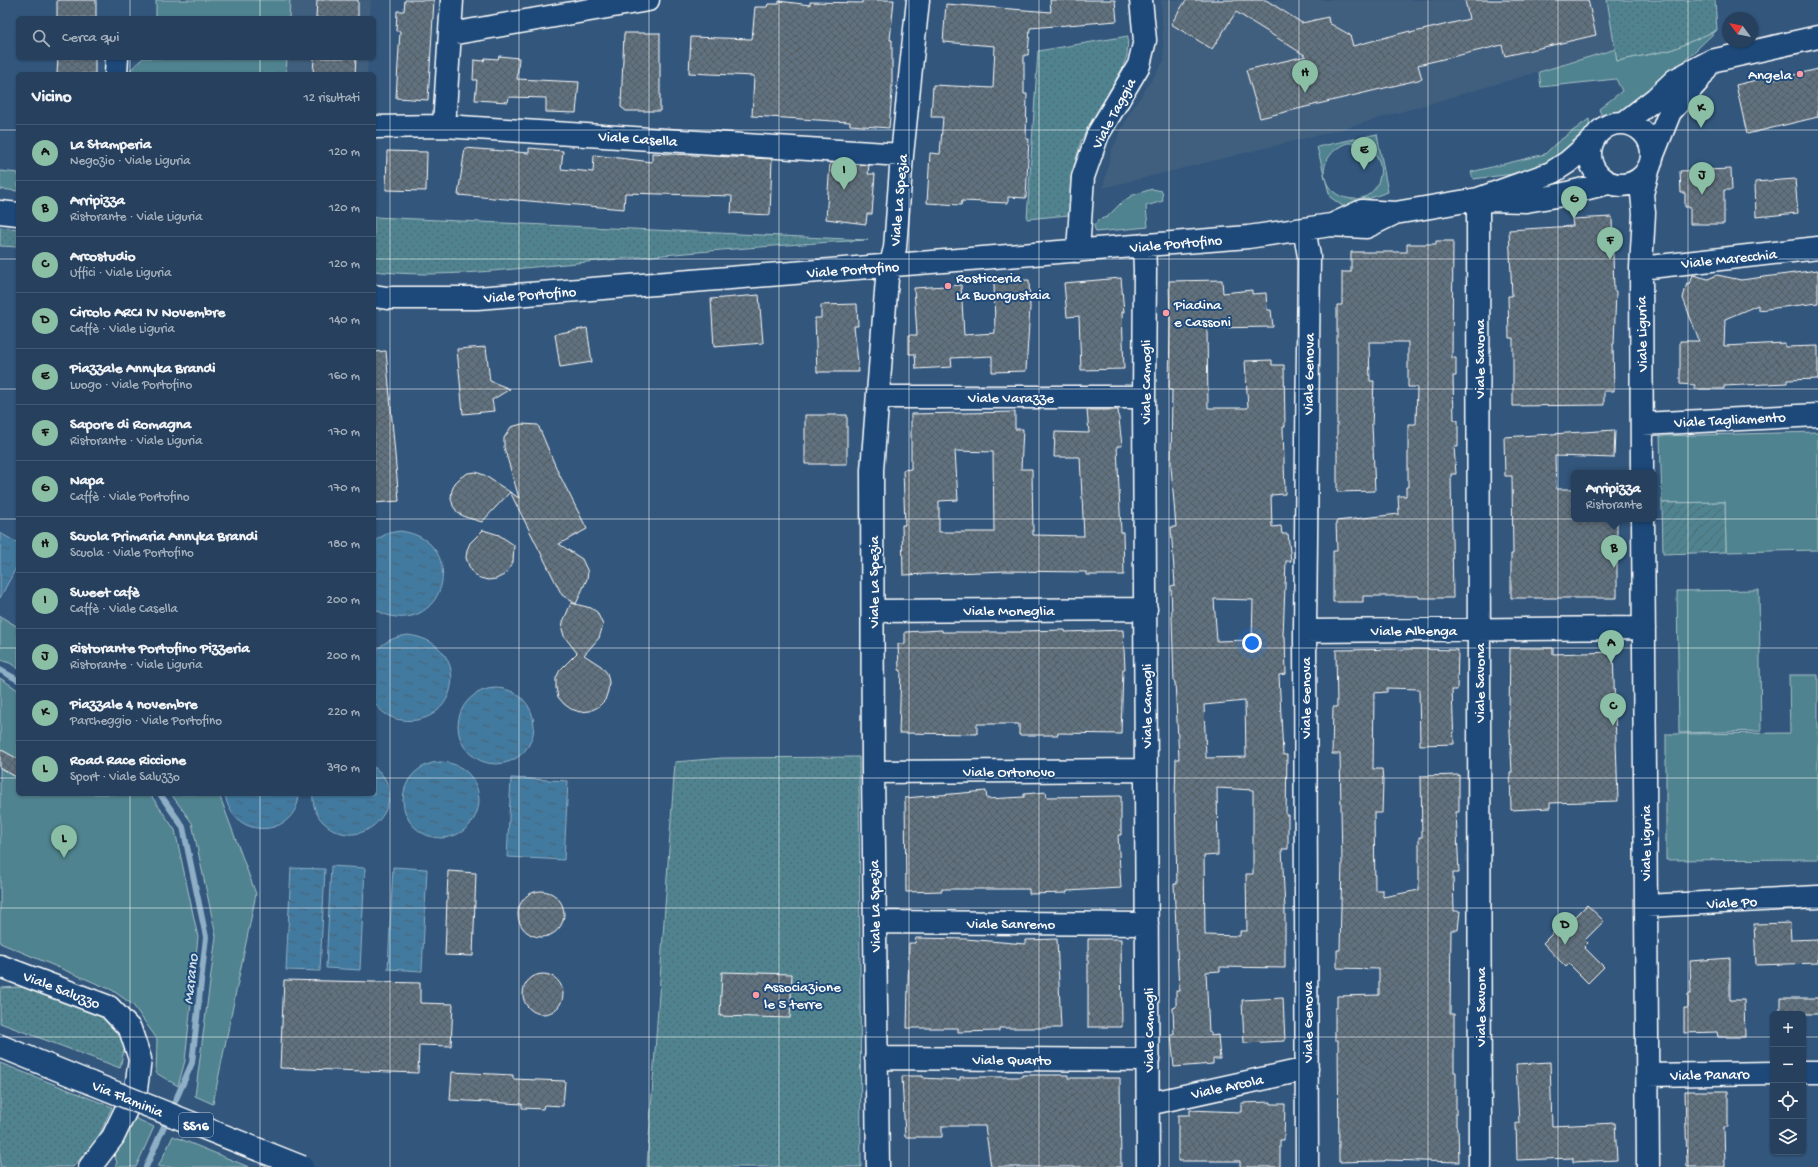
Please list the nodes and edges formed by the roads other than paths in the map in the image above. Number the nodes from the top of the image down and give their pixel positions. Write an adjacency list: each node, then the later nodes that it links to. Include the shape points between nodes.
1 (452, 0): 5 (street)
2 (648, 0): 5 (street)
3 (918, 0): 14 (street, Viale La Spezia)
4 (1141, 0): 24 (street, Viale Taggia, via 1145,40 1139,65 1098,134 1083,177)
5 (450, 34): 11 (street)
6 (1818, 37): 8 (street)
7 (116, 60): 9 (street)
8 (1711, 61): 10 (street, via 1675,80); 15 (street, via 1698,81 1670,112)
9 (116, 72)
10 (1624, 123): 13 (street, via 1608,126); 15 (street, via 1634,125 1642,131 1650,143)
11 (444, 126): 12 (street, Viale Casella); 14 (street, Viale Casella)
12 (376, 127)
13 (1592, 141): 16 (street, via 1590,151 1594,170 1600,177); 18 (street, Viale Portofino, via 1551,173)
14 (902, 155): 25 (street, Viale La Spezia, via 895,248)
15 (1651, 162): 16 (street, via 1644,175 1637,181 1627,185); 17 (street, Viale Liguria)
16 (1613, 184): 17 (street); 18 (street, Viale Portofino, via 1526,201)
17 (1642, 194): 26 (street, Viale Liguria, via 1644,213)
18 (1478, 200): 21 (street, Viale Portofino, via 1395,213 1366,227 1331,225); 37 (street, Viale Savona)
19 (0, 212): 20 (street)
20 (16, 214)
21 (1304, 229): 22 (street, Viale Portofino, via 1248,237); 38 (street, Viale Genova, via 1309,256)
22 (1144, 245): 24 (street, Viale Portofino); 29 (street, Viale Camogli)
23 (1818, 248): 26 (street, Viale Marecchia)
24 (1078, 251): 25 (street, Viale Portofino)
25 (890, 266): 27 (street, Viale Portofino, via 477,298); 28 (street, Viale La Spezia)
26 (1640, 268): 31 (street, Viale Liguria)
27 (376, 296)
28 (878, 397): 29 (street, Viale Varazze); 35 (street, Viale La Spezia, via 872,470)
29 (1144, 398): 34 (street, Viale Camogli)
30 (1818, 415): 31 (street, Viale Tagliamento)
31 (1642, 424): 32 (street, Viale Liguria)
32 (1642, 470)
33 (1643, 522): 36 (street, Viale Liguria)
34 (1146, 609): 35 (street, Viale Moneglia); 39 (street, Viale Camogli)
35 (873, 610): 40 (street, Viale La Spezia)
36 (1644, 628): 37 (street, Viale Albenga); 42 (street, Viale Liguria)
37 (1479, 630): 38 (street, Viale Albenga); 60 (street, Viale Savona)
38 (1305, 631): 49 (street, Viale Genova)
39 (1146, 770): 40 (street, Viale Ortonovo); 44 (street, Viale Camogli)
40 (872, 772): 43 (street, Viale La Spezia)
41 (1818, 897): 42 (street, Viale Po)
42 (1646, 906): 53 (street, Viale Liguria)
43 (875, 922): 44 (street, Viale Sanremo); 47 (street, Viale La Spezia)
44 (1147, 924): 48 (street, Viale Camogli)
45 (0, 966): 55 (street, Viale Saluzzo, via 109,1008 130,1029 140,1059 136,1089 113,1137)
46 (0, 1046): 56 (street, Via Flaminia / SS16, bridge)
47 (876, 1058): 48 (street, Viale Quarto); 57 (street, Viale La Spezia)
48 (1148, 1060): 54 (street, Viale Camogli)
49 (1307, 1069): 54 (street, Viale Arcola); 59 (street, Viale Genova)
50 (1806, 1072): 51 (street)
51 (1818, 1072)
52 (1770, 1073): 53 (street, Viale Panaro)
53 (1647, 1075): 61 (street, Viale Liguria)
54 (1148, 1104): 58 (street, Viale Camogli)
55 (90, 1167)
56 (302, 1167)
57 (878, 1167)
58 (1148, 1167)
59 (1307, 1167)
60 (1480, 1167)
61 (1648, 1167)

